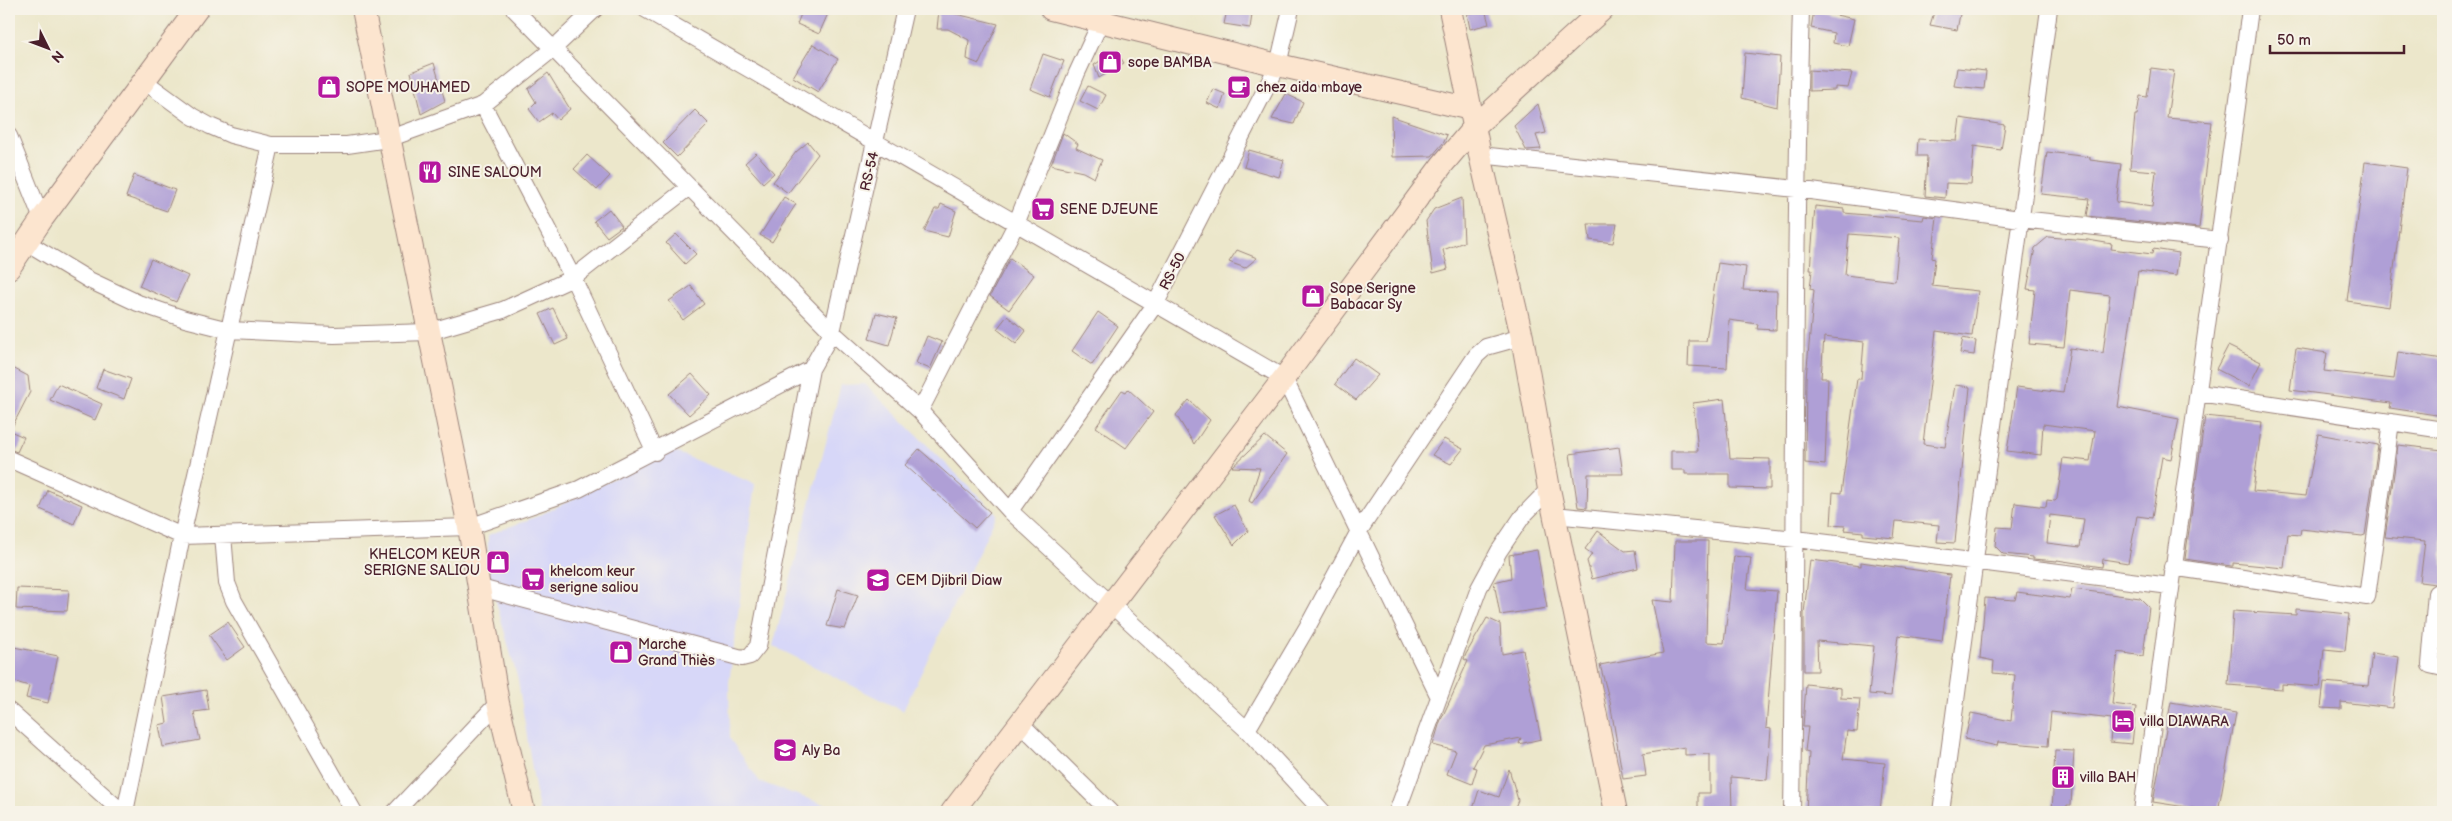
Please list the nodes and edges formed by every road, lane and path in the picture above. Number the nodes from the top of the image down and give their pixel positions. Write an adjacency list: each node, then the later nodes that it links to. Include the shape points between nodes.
1 (197, 9): 17 (street)
2 (363, 9): 21 (street)
3 (514, 9): 15 (street)
4 (595, 9): 15 (street)
5 (645, 9): 22 (street)
6 (905, 9): 22 (street, RS-54)
7 (1051, 9): 14 (street)
8 (1291, 9): 16 (street, RS-50)
9 (1450, 9): 19 (street)
10 (1603, 9): 19 (street)
11 (1801, 9): 26 (street)
12 (2049, 9): 28 (street)
13 (2250, 9): 30 (street)
14 (1102, 15): 16 (street); 29 (street)
15 (554, 48): 18 (street); 25 (street)
16 (1278, 65): 19 (street); 34 (street, RS-50)
17 (144, 81): 23 (street, via 210,126); 27 (street)
18 (483, 106): 21 (street); 33 (street)
19 (1473, 118): 24 (street); 40 (street)
20 (9, 136): 27 (street)
21 (388, 139): 23 (street, via 347,144); 36 (street)
22 (876, 142): 29 (street); 37 (street, RS-54)
23 (271, 145): 35 (street)
24 (1480, 155): 26 (street); 38 (street)
25 (689, 187): 33 (street); 37 (street)
26 (1796, 189): 28 (street); 54 (street)
27 (42, 219): 31 (street)
28 (2020, 219): 30 (street); 55 (street)
29 (1016, 224): 34 (street); 42 (street)
30 (2220, 240): 41 (street)
31 (26, 242): 32 (street); 35 (street, via 89,280 138,303)
32 (9, 268)
33 (573, 278): 36 (street, via 503,310); 45 (street)
34 (1156, 304): 40 (street); 48 (street, RS-50)
35 (229, 330): 36 (street, via 334,335); 53 (street)
36 (428, 332): 50 (street)
37 (832, 332): 39 (street, RS-54); 42 (street)
38 (1522, 338): 47 (street); 51 (street, via 1486,346 1476,356)
39 (811, 369): 45 (street); 58 (street, via 758,646 750,656 742,658)
40 (1284, 378): 51 (street); 60 (street)
41 (2199, 393): 43 (street); 56 (street)
42 (920, 411): 48 (street)
43 (2391, 422): 44 (street); 56 (street, via 2367,597)
44 (2443, 430)
45 (655, 452): 50 (street, via 579,489)
46 (9, 459): 53 (street)
47 (1549, 489): 49 (street); 62 (street, via 1522,517 1498,551 1479,588)
48 (1010, 511): 60 (street)
49 (1554, 515): 54 (street); 75 (street)
50 (469, 527): 52 (street); 58 (street)
51 (1359, 531): 62 (street); 66 (street)
52 (223, 535): 53 (street); 68 (street, via 228,582 234,601)
53 (182, 536): 67 (street)
54 (1796, 539): 55 (street); 76 (street)
55 (1975, 560): 57 (street); 77 (street)
56 (2172, 568): 57 (street)
57 (2170, 586): 78 (street)
58 (478, 587): 63 (street)
59 (2436, 593): 61 (street, via 2430,665)
60 (1111, 606): 65 (street); 66 (street)
61 (2443, 668)
62 (1439, 697): 74 (street)
63 (498, 703): 69 (street); 70 (street)
64 (9, 711): 67 (street)
65 (1021, 724): 71 (street); 72 (street)
66 (1247, 730): 73 (street)
67 (124, 812)
68 (354, 812)
69 (395, 812)
70 (524, 812)
71 (952, 812)
72 (1110, 812)
73 (1324, 812)
74 (1397, 812)
75 (1616, 812)
76 (1792, 812)
77 (1941, 812)
78 (2142, 812)

